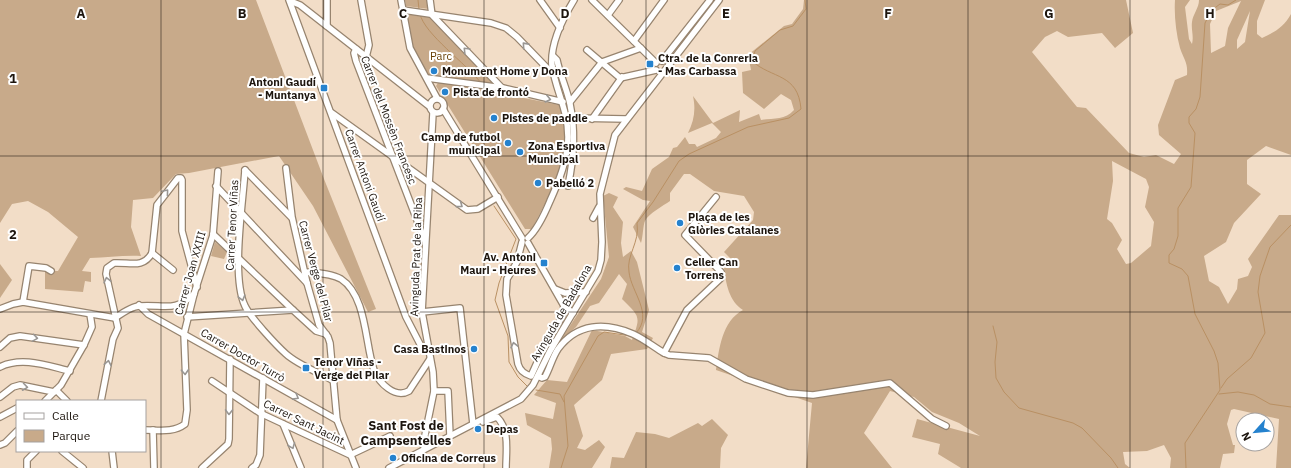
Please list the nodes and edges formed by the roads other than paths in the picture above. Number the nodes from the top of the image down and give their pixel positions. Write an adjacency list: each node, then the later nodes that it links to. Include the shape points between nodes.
1 (290, 0): 16 (street); 38 (street, Carrer Antoni Gaudí)
2 (327, 0): 16 (street)
3 (361, 0): 23 (street, via 369,45)
4 (401, 0): 13 (street)
5 (430, 0): 14 (street)
6 (540, 0): 17 (street)
7 (574, 0): 17 (street)
8 (592, 0): 15 (street)
9 (619, 0): 15 (street)
10 (664, 0): 18 (street)
11 (710, 0): 25 (street)
12 (719, 0): 26 (street, Avinguda de Badalona)
13 (403, 10): 14 (street); 31 (street, via 410,48)
14 (432, 15): 28 (street, one-way to 14, via 548,69 506,28 491,23); 32 (street, one-way to 14)
15 (608, 15): 18 (street)
16 (327, 26): 20 (street)
17 (560, 28): 22 (street)
18 (634, 41): 19 (street)
19 (641, 48): 24 (street); 25 (street)
20 (356, 49): 23 (street); 43 (street, Carrer del Mossèn Francesc, via 354,56)
21 (587, 50): 24 (street)
22 (553, 56): 28 (street); 35 (street)
23 (366, 57): 36 (street)
24 (602, 62): 30 (street); 35 (street)
25 (659, 62): 26 (street); 27 (street)
26 (668, 65): 29 (street, Avinguda de Badalona)
27 (656, 70): 29 (street); 30 (street)
28 (554, 71): 34 (street)
29 (661, 75): 42 (street, Avinguda de Badalona)
30 (622, 77): 41 (street)
31 (427, 78): 32 (street); 33 (street)
32 (503, 88): 34 (street, one-way to 34)
33 (437, 98): 36 (street, via 432,100); 37 (street, via 443,102)
34 (563, 102): 56 (street, via 567,127 566,154 559,181 546,211)
35 (570, 102): 40 (street)
36 (429, 106): 39 (street)
37 (443, 109): 39 (street); 49 (street)
38 (332, 113): 43 (street); 86 (street, Carrer Antoni Gaudí, via 406,317 422,348)
39 (433, 113): 46 (street, Avinguda Prat de la Riba)
40 (572, 118): 41 (street); 48 (street, via 574,159)
41 (592, 119): 42 (street)
42 (626, 119): 51 (street, Avinguda de Badalona, via 612,142)
43 (391, 155): 46 (street); 57 (street, Carrer del Mossèn Francesc)
44 (286, 168): 53 (street, Carrer Verge del Pilar)
45 (218, 170): 47 (street, Carrer Joan XXIII)
46 (428, 182): 49 (street, one-way to 49, via 467,210 478,209); 57 (street, Avinguda Prat de la Riba)
47 (216, 186): 52 (street); 55 (street, Carrer Joan XXIII)
48 (568, 186)
49 (498, 197): 56 (street)
50 (716, 197): 87 (street, via 685,235 722,276 687,310)
51 (599, 207): 54 (street); 66 (street, Avinguda de Badalona, via 602,260)
52 (242, 213): 53 (street, Carrer Tenor Viñas, via 245,170); 59 (street, Carrer Tenor Viñas); 63 (street)
53 (292, 217): 62 (street, Carrer Verge del Pilar)
54 (593, 218)
55 (213, 234): 59 (street); 64 (street, Carrer Joan XXIII)
56 (525, 240): 65 (street); 79 (street, one-way to 56, via 531,376 525,375 519,369 506,295 506,279)
57 (426, 244): 75 (street, Avinguda Prat de la Riba)
58 (152, 253): 60 (street); 64 (street, one-way to 64, via 157,205 178,178 181,178 182,232); 80 (street, one-way to 58, via 107,268 114,263 139,265 148,260)
59 (238, 259): 73 (street); 77 (street, Carrer Tenor Viñas, one-way to 77, via 240,290 244,305)
60 (173, 270)
61 (51, 271): 69 (street, via 29,266)
62 (305, 272): 63 (street, Carrer Verge del Pilar); 89 (street, via 326,274 341,280 353,293 362,314 375,370 380,380 391,391 399,394 409,392)
63 (307, 283): 83 (street, Carrer Verge del Pilar, via 319,325)
64 (197, 287): 68 (street, Carrer Joan XXIII)
65 (555, 289): 67 (street); 70 (street)
66 (586, 292): 67 (street); 74 (street, Avinguda de Badalona)
67 (575, 293): 70 (street)
68 (194, 294): 71 (street, via 186,302 176,306); 78 (street, Carrer Joan XXIII)
69 (23, 302): 72 (street); 76 (street)
70 (565, 304): 74 (street); 79 (street)
71 (140, 306): 80 (street); 82 (street, Carrer Doctor Turrò, via 148,314)
72 (0, 309)
73 (292, 310): 77 (street); 83 (street, via 316,331)
74 (574, 311): 81 (street, Avinguda de Badalona)
75 (422, 312): 86 (street, Avinguda Prat de la Riba); 107 (street, via 460,308)
76 (90, 314): 80 (street); 84 (street, via 92,327)
77 (250, 314): 78 (street); 95 (street, Carrer Tenor Viñas, via 287,355)
78 (187, 317): 82 (street, Carrer Joan XXIII)
79 (562, 317): 81 (street)
80 (115, 318): 102 (street, one-way to 80, via 113,339 118,328)
81 (564, 328): 92 (street, Avinguda de Badalona)
82 (184, 334): 88 (street, Carrer Doctor Turrò); 111 (street, Carrer Joan XXIII, one-way to 111, via 187,410 185,424 171,430)
83 (326, 334): 95 (street, Carrer Verge del Pilar, via 330,343)
84 (84, 345): 85 (street, one-way to 84, via 10,338 20,336); 91 (street)
85 (0, 347)
86 (428, 350): 89 (street, Avinguda Prat de la Riba)
87 (664, 353): 92 (street, via 634,335 596,326 571,336 555,355 545,377); 109 (street, via 709,358 746,379 788,393 813,395 890,383 932,419)
88 (230, 359): 93 (street, Carrer Doctor Turrò); 98 (street)
89 (430, 359): 97 (street, Avinguda Prat de la Riba)
90 (0, 367): 91 (street, via 21,362 38,363)
91 (70, 371): 96 (street)
92 (538, 376): 107 (street, Avinguda de Badalona, via 520,399)
93 (262, 378): 104 (street); 106 (street, Carrer Doctor Turrò, one-way to 106)
94 (212, 381): 98 (street, Carrer Sant Jacint)
95 (334, 381): 106 (street, Carrer Verge del Pilar)
96 (55, 391): 99 (street, one-way to 96, via 20,385); 100 (street); 101 (street)
97 (434, 392): 114 (street, via 448,391); 116 (street, Avinguda Prat de la Riba, via 423,445)
98 (230, 394): 104 (street, Carrer Sant Jacint); 125 (street, one-way to 125, via 228,444)
99 (0, 397)
100 (47, 400)
101 (66, 400)
102 (101, 400)
103 (16, 409): 105 (street)
104 (260, 413): 108 (street, Carrer Sant Jacint); 126 (street, via 260,455)
105 (0, 417)
106 (337, 420): 120 (street, Carrer Verge del Pilar)
107 (475, 423): 114 (street, Avinguda de Badalona); 130 (street, via 478,425 497,418 502,422 506,435)
108 (283, 424): 120 (street, Carrer Sant Jacint); 127 (street, one-way to 127)
109 (946, 426)
110 (146, 430): 111 (street)
111 (153, 430): 124 (street)
112 (16, 432): 115 (street)
113 (390, 436): 120 (street, Carrer Sant Jacint)
114 (450, 436): 116 (street, Avinguda de Badalona)
115 (0, 445)
116 (425, 448): 129 (street, Avinguda de Badalona)
117 (35, 452): 121 (street, via 27,460)
118 (63, 452): 122 (street)
119 (112, 452): 123 (street)
120 (350, 455): 128 (street, Carrer Verge del Pilar)
121 (27, 468)
122 (84, 468)
123 (114, 468)
124 (154, 468)
125 (202, 468)
126 (252, 468)
127 (300, 468)
128 (356, 468)
129 (389, 468)
130 (506, 468)

